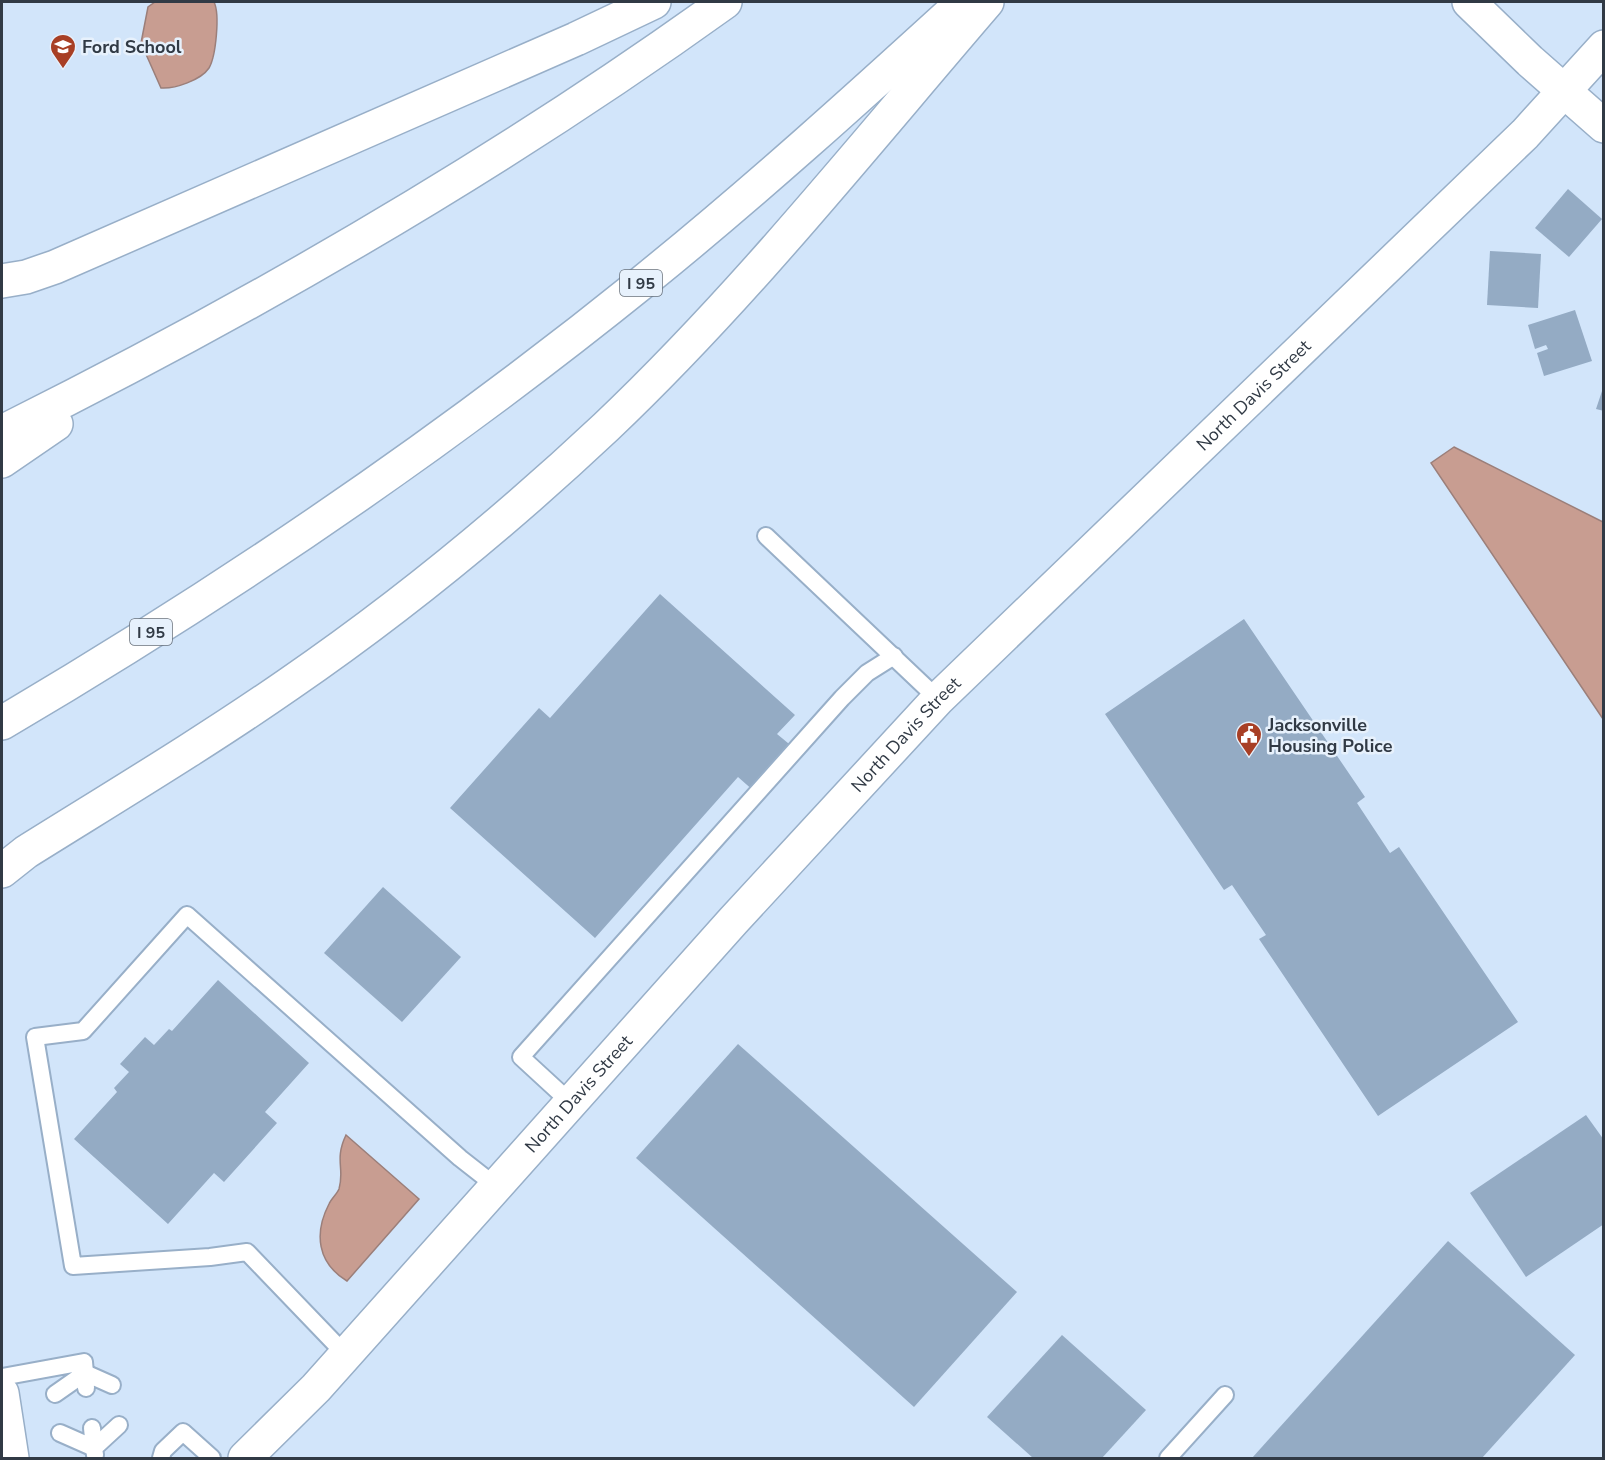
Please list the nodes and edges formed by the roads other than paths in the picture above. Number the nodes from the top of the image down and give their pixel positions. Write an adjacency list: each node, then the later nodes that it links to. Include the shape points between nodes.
1 (654, 2): 9 (main road, via 55,267)
2 (725, 2): 10 (main road, via 454,181)
3 (963, 2): 16 (main road, I 95, via 726,213 558,348 298,536)
4 (987, 2): 17 (main road, via 727,303 606,426 516,508 322,661)
5 (1469, 2): 7 (main road)
6 (1604, 47): 7 (main road, North Davis Street)
7 (1564, 92): 8 (main road); 15 (main road, North Davis Street, via 1525,134)
8 (1604, 126)
9 (2, 281)
10 (166, 348): 11 (main road); 12 (main road)
11 (2, 432)
12 (2, 461)
13 (766, 536): 14 (lane)
14 (894, 656): 15 (lane); 18 (lane, via 867,673 842,698 521,1056)
15 (938, 699): 18 (main road, North Davis Street)
16 (2, 723)
17 (2, 871)
18 (571, 1103): 19 (main road, North Davis Street)
19 (497, 1186): 20 (main road, North Davis Street); 20 (lane, via 460,1158 187,915 83,1031 35,1037 73,1266 247,1252)
20 (345, 1354): 34 (main road, North Davis Street)
21 (2, 1377): 22 (lane, via 84,1362)
22 (86, 1381): 23 (lane); 25 (lane)
23 (112, 1385)
24 (2, 1393): 32 (main road)
25 (55, 1394)
26 (1225, 1395): 35 (lane)
27 (119, 1425): 30 (lane)
28 (92, 1428): 30 (lane)
29 (60, 1434): 30 (lane)
30 (95, 1453)
31 (156, 1454): 33 (lane, via 183,1432)
32 (12, 1458)
33 (212, 1458)
34 (245, 1458)
35 (1168, 1458)

